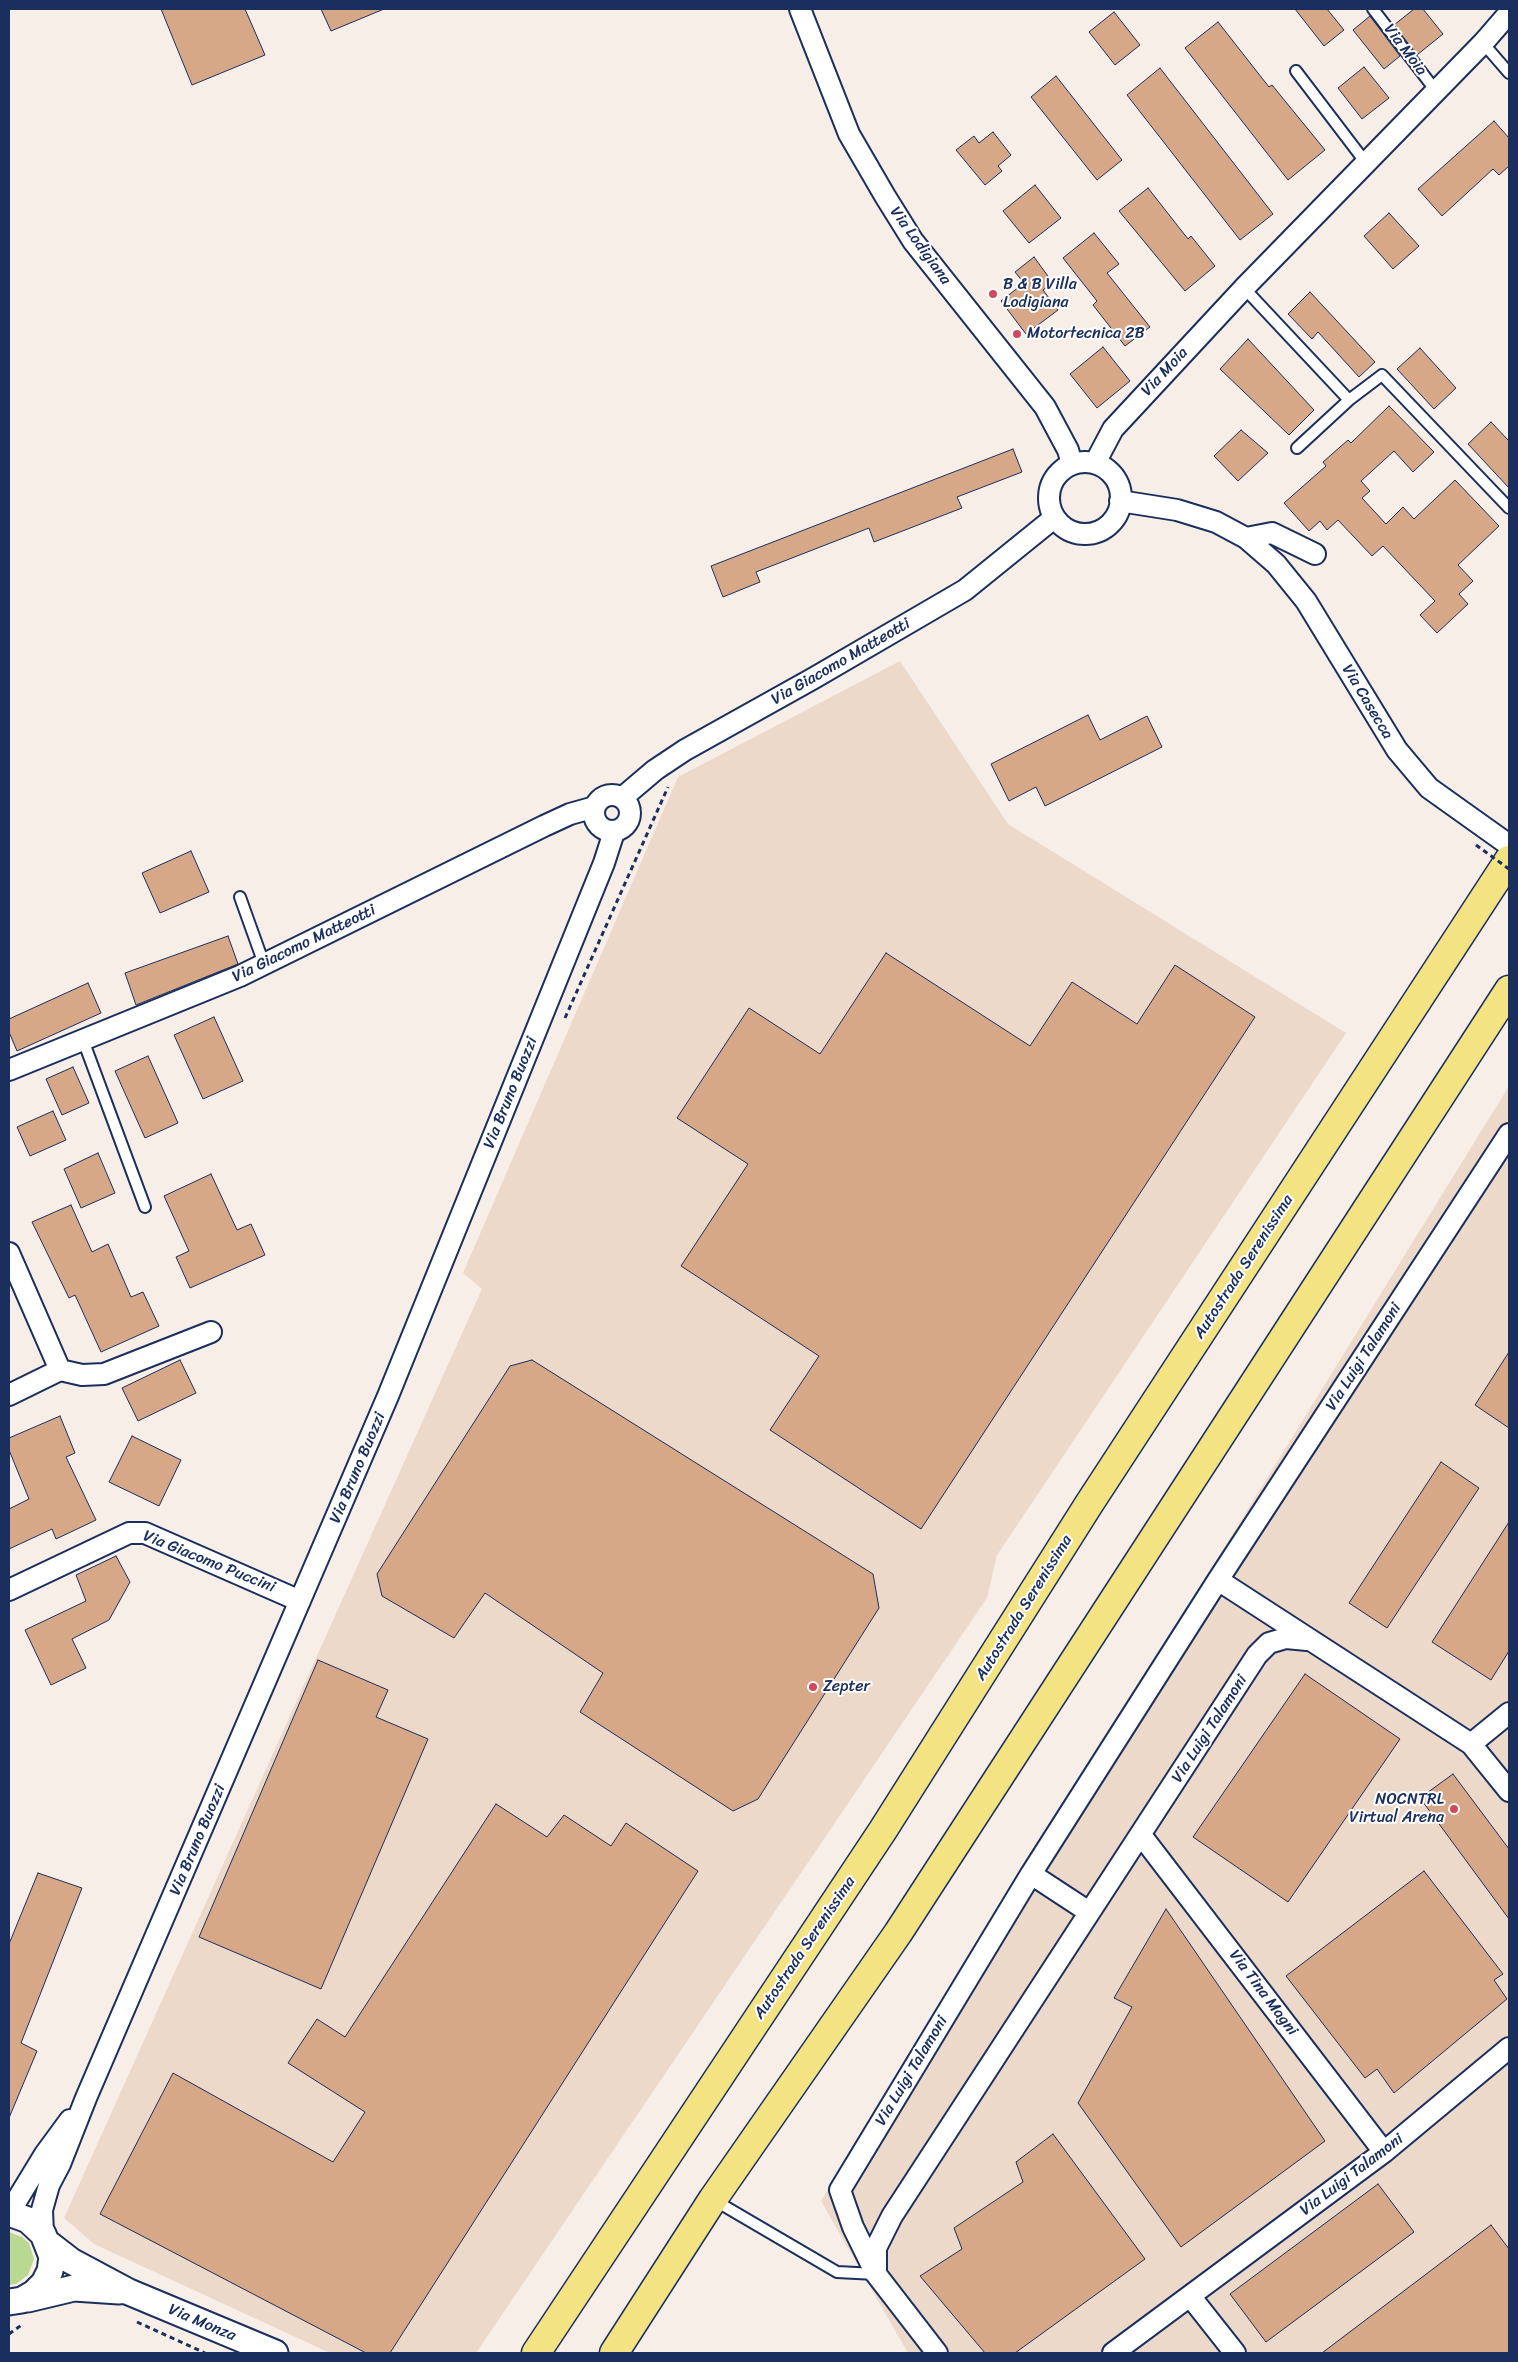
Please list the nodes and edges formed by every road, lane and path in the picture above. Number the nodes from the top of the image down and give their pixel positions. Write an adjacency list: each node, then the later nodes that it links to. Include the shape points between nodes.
1 (800, 9): 13 (street, Via Lodigiana, via 850,134 885,196 913,240 1045,407)
2 (1374, 9): 7 (lane, Via Moia)
3 (1509, 13): 4 (street, Via Moia)
4 (1483, 43): 6 (lane); 7 (street, Via Moia)
5 (1296, 71): 8 (lane)
6 (1509, 73)
7 (1436, 91): 8 (street, Via Moia)
8 (1366, 163): 9 (street, Via Moia)
9 (1244, 288): 10 (lane); 12 (street, Via Moia, via 1113,429)
10 (1349, 400): 11 (lane); 15 (lane, via 1382,375)
11 (1297, 448)
12 (1095, 463): 13 (street, via 1083,461); 14 (street, via 1115,477)
13 (1072, 464): 16 (street, via 1052,480 1049,500)
14 (1120, 501): 16 (street, via 1112,521 1093,532 1082,534 1072,531); 17 (street, Via Casecca, via 1216,522)
15 (1509, 508)
16 (1054, 518): 19 (street, Via Giacomo Matteotti, via 966,590 685,750)
17 (1246, 538): 18 (street, via 1272,533); 22 (street, Via Casecca, via 1276,564 1306,601 1396,750 1429,788)
18 (1315, 554)
19 (622, 798): 20 (street, Via Giacomo Matteotti, via 608,796); 21 (street, via 630,808 630,816 625,827)
20 (595, 807): 21 (street, via 598,825); 27 (street, Via Giacomo Matteotti, via 544,826)
21 (614, 832): 39 (street, Via Bruno Buozzi, via 399,1369)
22 (1481, 837): 23 (street, Via Casecca); 25 (path, bridge)
23 (1509, 846)
24 (1509, 860): 60 (highway, Autostrada Serenissima, via 1089,1504 883,1830)
25 (1509, 868)
26 (240, 897): 27 (lane)
27 (264, 964): 29 (street, Via Giacomo Matteotti)
28 (1509, 990): 50 (highway, via 898,1933)
29 (83, 1040): 30 (street, Via Giacomo Matteotti); 32 (lane)
30 (9, 1070)
31 (1509, 1134): 37 (street, Via Luigi Talamoni)
32 (145, 1207)
33 (9, 1253): 35 (street)
34 (211, 1332): 35 (street, via 104,1374 82,1375)
35 (60, 1370): 36 (street)
36 (9, 1395)
37 (1218, 1580): 40 (street); 45 (street, Via Luigi Talamoni)
38 (9, 1590): 39 (street, Via Giacomo Puccini, via 128,1533 144,1533)
39 (300, 1601): 48 (street, Via Bruno Buozzi)
40 (1307, 1640): 42 (street); 44 (street, Via Luigi Talamoni, via 1286,1638 1269,1643 1257,1655)
41 (1509, 1713): 42 (street)
42 (1471, 1744): 43 (street)
43 (1509, 1791)
44 (1141, 1834): 46 (street, Via Luigi Talamoni); 49 (street, Via Tina Magni)
45 (1031, 1874): 46 (street); 53 (street, Via Luigi Talamoni, via 840,2190 852,2227)
46 (1089, 1912): 53 (street, Via Luigi Talamoni, via 882,2234 876,2248)
47 (1509, 2048): 49 (street, Via Luigi Talamoni)
48 (86, 2098): 51 (street, Via Bruno Buozzi, via 45,2154); 52 (street, Via Bruno Buozzi, via 44,2200 42,2210)
49 (1384, 2152): 55 (street, Via Luigi Talamoni)
50 (713, 2199): 53 (lane, via 837,2272); 61 (highway)
51 (9, 2213): 52 (street, Via Monza, via 28,2220)
52 (46, 2239): 54 (street, Via Monza, via 71,2261); 56 (street, via 52,2257 50,2271 34,2294)
53 (876, 2274): 62 (street, Via Luigi Talamoni)
54 (129, 2292): 56 (street, Via Monza, via 74,2288); 59 (street, Via Monza)
55 (1190, 2296): 63 (street, Via Luigi Talamoni); 64 (street)
56 (16, 2301)
57 (133, 2320): 58 (path)
58 (204, 2353)
59 (275, 2353)
60 (536, 2353)
61 (614, 2353)
62 (938, 2353)
63 (1113, 2353)
64 (1234, 2353)

